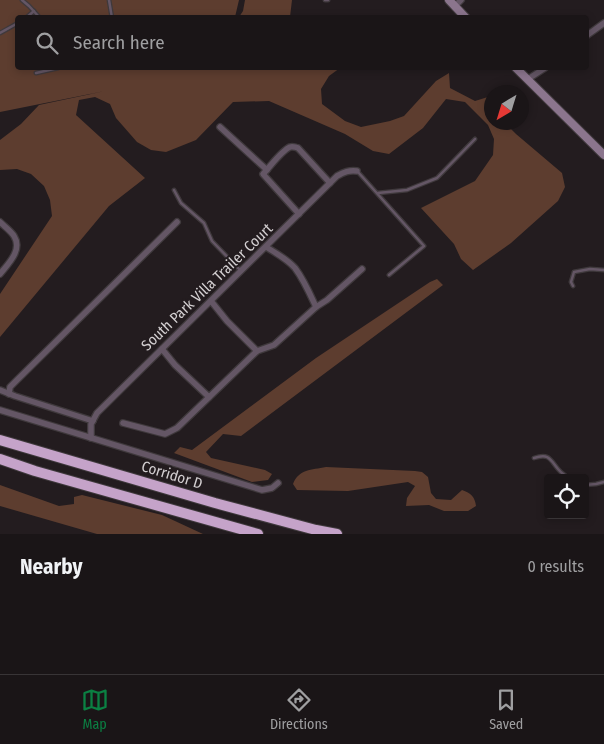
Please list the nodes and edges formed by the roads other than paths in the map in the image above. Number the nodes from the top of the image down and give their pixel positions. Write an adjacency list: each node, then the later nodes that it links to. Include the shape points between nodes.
1 (22, 0): 5 (lane)
2 (109, 0): 8 (lane)
3 (461, 0): 4 (street)
4 (452, 3): 9 (main road)
5 (34, 11): 6 (lane); 7 (lane)
6 (29, 15)
7 (37, 15)
8 (112, 15)
9 (463, 15)
10 (604, 23): 13 (street)
11 (15, 25): 12 (lane)
12 (0, 33)
13 (589, 34)
14 (49, 70): 17 (lane)
15 (518, 70): 18 (main road)
16 (542, 70): 18 (street)
17 (36, 73)
18 (528, 79): 21 (main road)
19 (220, 127): 22 (street)
20 (475, 139): 26 (lane, via 437,178 407,190)
21 (604, 155)
22 (267, 170): 24 (street, via 293,146); 27 (street, via 263,174)
23 (357, 171): 24 (street, South Park Villa Trailer Court, via 345,171); 26 (lane)
24 (330, 183): 27 (street, South Park Villa Trailer Court)
25 (174, 190): 33 (lane, via 181,203 204,223 212,241)
26 (378, 193): 35 (lane, via 424,246)
27 (299, 214): 30 (street, South Park Villa Trailer Court)
28 (0, 222): 34 (street, via 15,236 17,245 16,253)
29 (177, 222): 42 (street, via 10,387)
30 (266, 247): 33 (street, South Park Villa Trailer Court); 38 (street, via 295,268)
31 (362, 269): 38 (street)
32 (604, 270): 36 (lane, via 590,268 574,272)
33 (241, 271): 37 (street, South Park Villa Trailer Court)
34 (0, 274)
35 (389, 275)
36 (573, 286)
37 (211, 301): 39 (street, South Park Villa Trailer Court); 40 (street)
38 (316, 307): 40 (street, via 274,345)
39 (162, 349): 43 (street); 45 (street, South Park Villa Trailer Court, via 97,413)
40 (257, 352): 43 (street)
41 (0, 390): 42 (street)
42 (9, 394): 45 (street)
43 (210, 397): 46 (street, via 177,428 165,434)
44 (0, 410): 47 (street)
45 (93, 421): 47 (street)
46 (123, 423)
47 (91, 438): 53 (street, via 262,490)
48 (0, 440): 56 (highway, Corridor D, via 215,503)
49 (534, 458): 51 (lane, via 552,459)
50 (0, 459): 55 (highway)
51 (563, 474)
52 (604, 482): 54 (lane)
53 (278, 483)
54 (589, 485)
55 (258, 534)
56 (337, 534)

